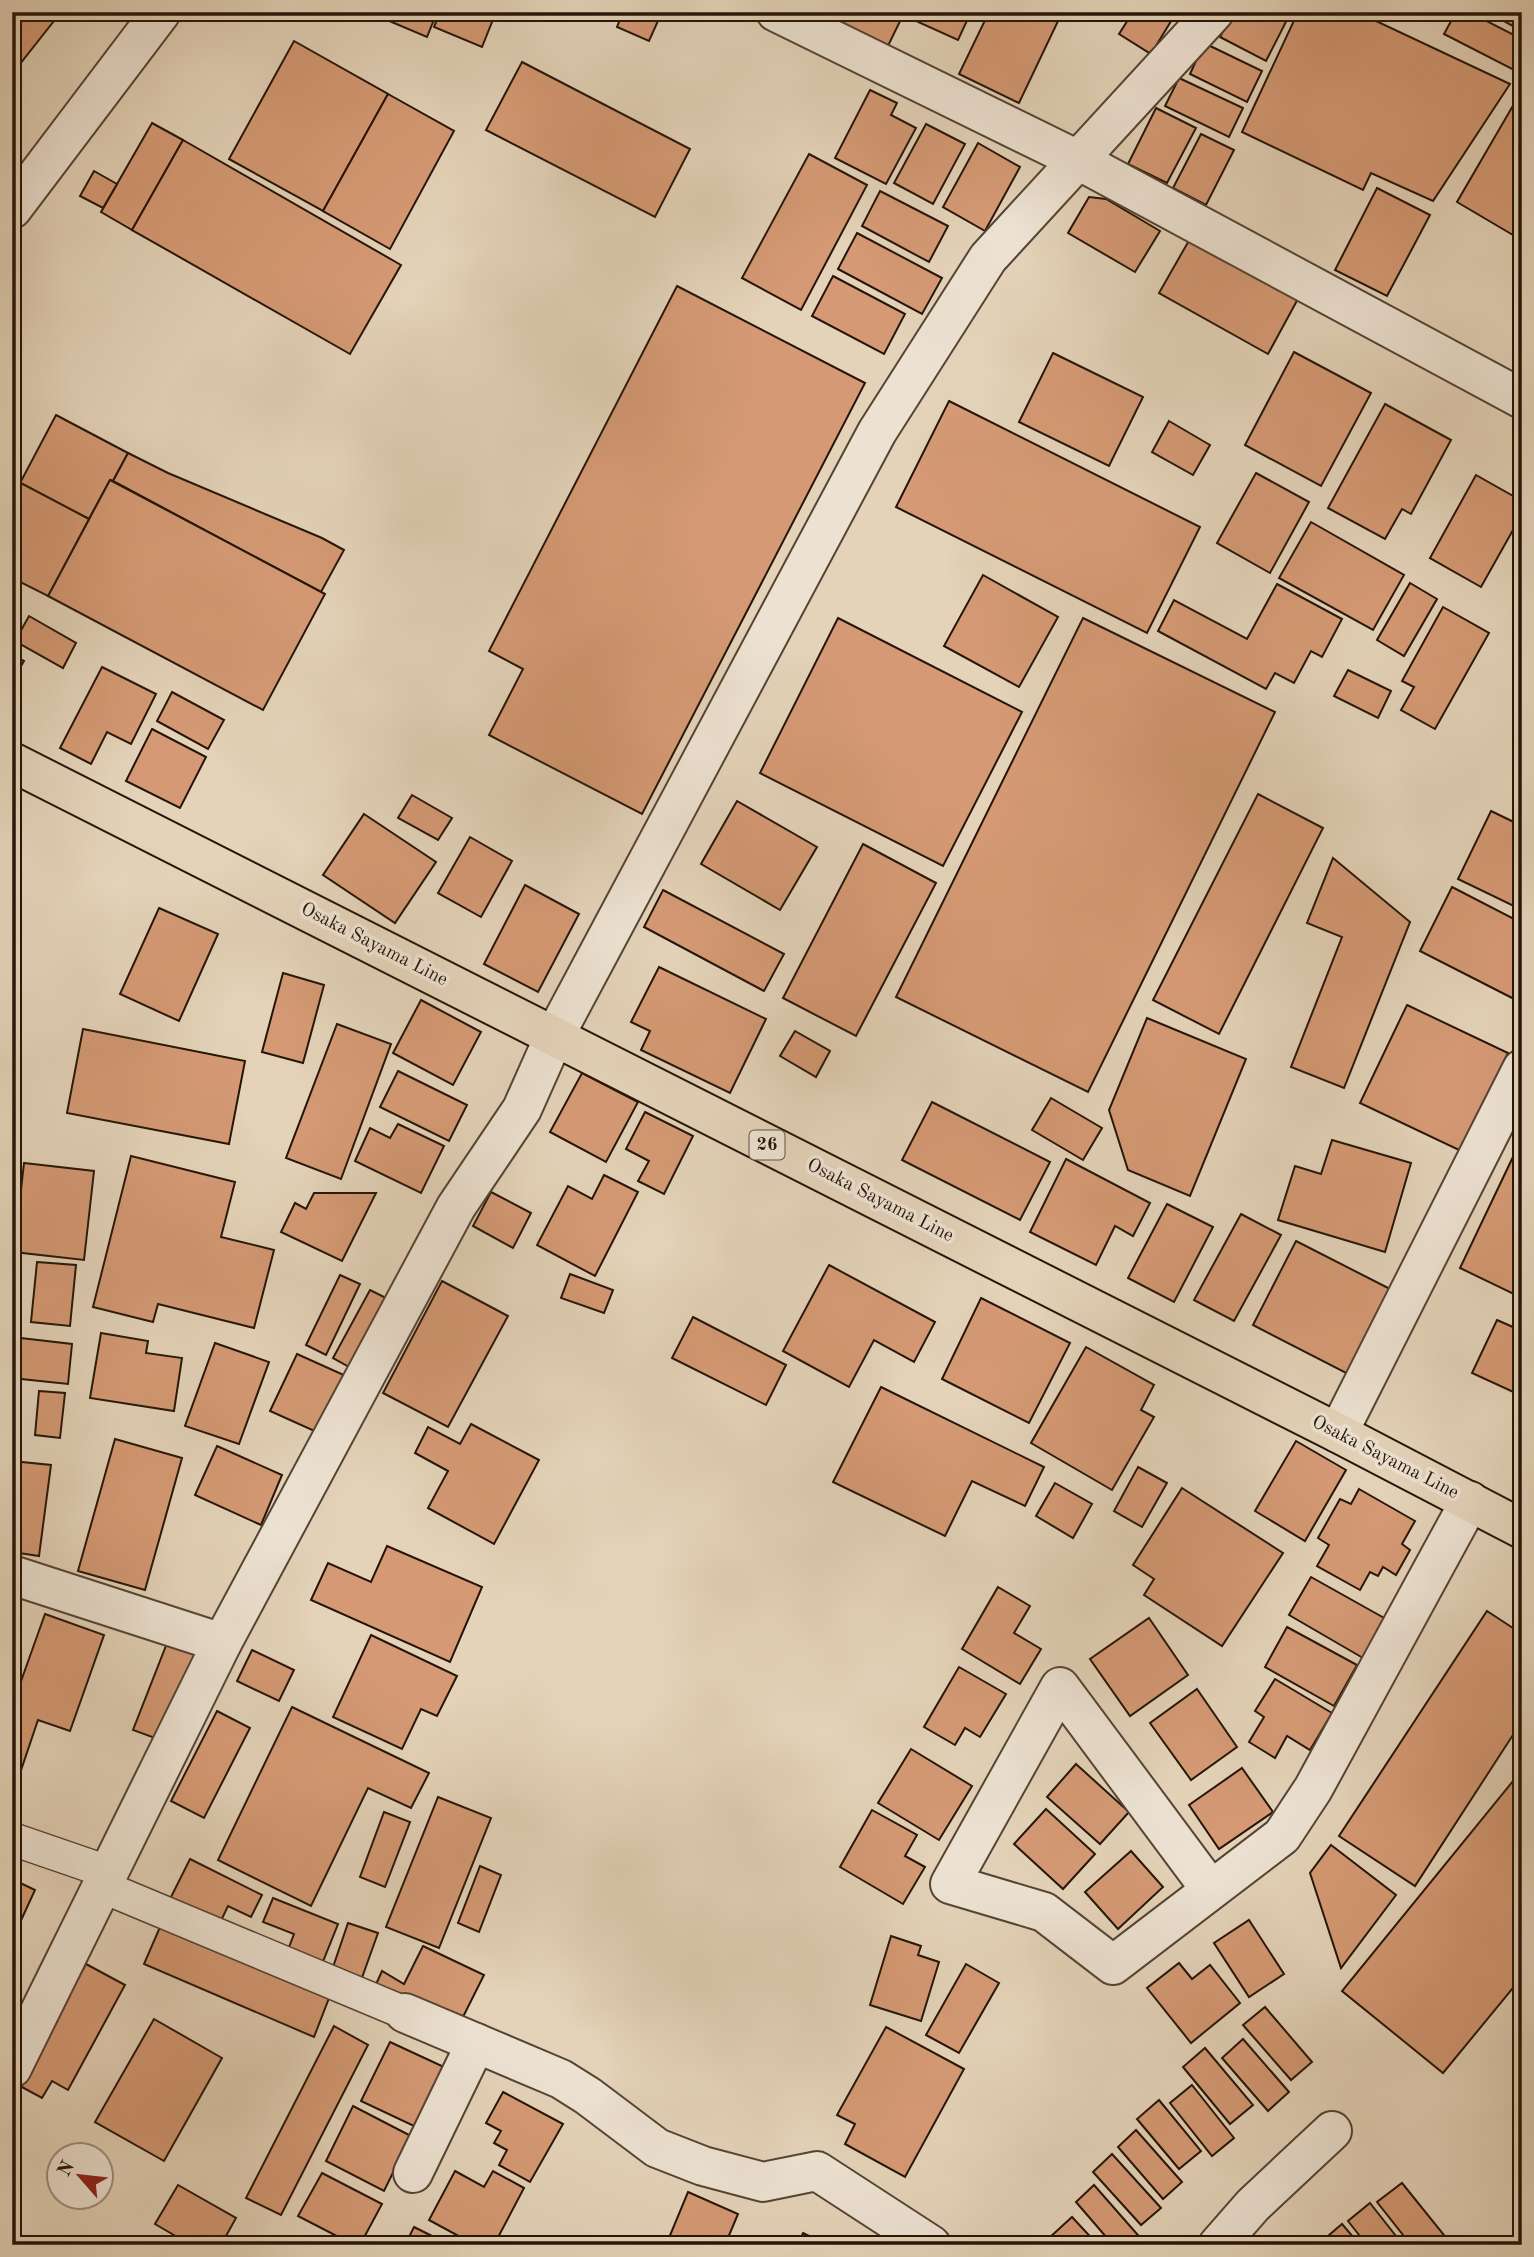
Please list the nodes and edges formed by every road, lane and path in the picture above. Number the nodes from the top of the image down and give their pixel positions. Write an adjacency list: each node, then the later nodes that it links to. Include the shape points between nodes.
1 (161, 12): 5 (street)
2 (776, 12): 4 (street)
3 (1214, 12): 4 (street)
4 (1078, 160): 6 (street); 8 (street, via 988,258 877,432)
5 (12, 209)
6 (1522, 399)
7 (12, 762): 8 (main road, Osaka Sayama Line / 26)
8 (554, 1037): 10 (main road, Osaka Sayama Line / 26); 14 (street, via 522,1108 456,1207)
9 (1522, 1069): 10 (street)
10 (1338, 1433): 11 (main road, Osaka Sayama Line / 26)
11 (1470, 1502): 12 (main road, Osaka Sayama Line / 26); 17 (street, via 1313,1789 1282,1836)
12 (1522, 1529)
13 (12, 1575): 14 (street)
14 (222, 1643): 16 (street)
15 (12, 1839): 16 (lane)
16 (104, 1879): 18 (lane); 20 (street)
17 (1211, 1890): 17 (street, via 1113,1965 1044,1912 950,1884 1060,1687)
18 (405, 2013): 19 (street)
19 (476, 2043): 22 (street); 23 (street, via 561,2079 657,2148 763,2182 817,2171)
20 (12, 2068)
21 (1332, 2130): 24 (street, via 1252,2205)
22 (413, 2173)
23 (931, 2245)
24 (1218, 2245)

